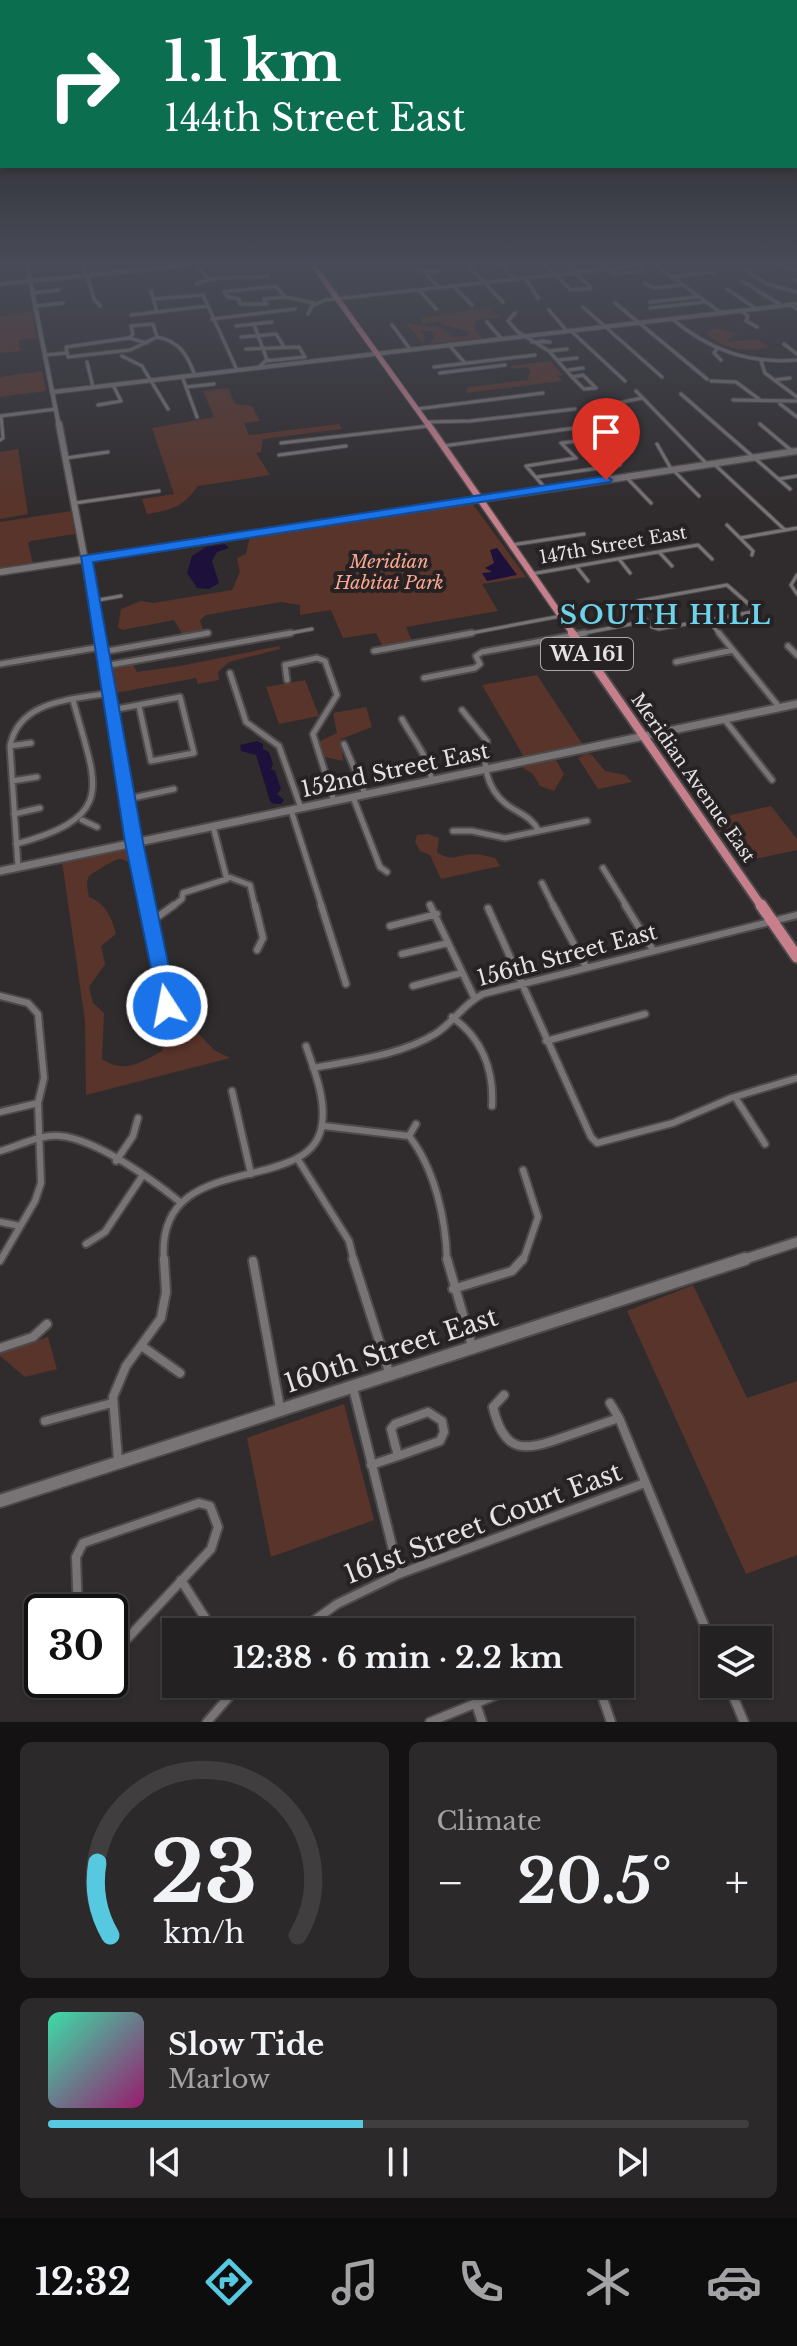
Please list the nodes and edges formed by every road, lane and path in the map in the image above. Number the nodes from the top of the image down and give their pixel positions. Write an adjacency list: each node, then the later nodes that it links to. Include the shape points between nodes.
1 (43, 345): 24 (street)
2 (96, 345): 22 (street)
3 (140, 345): 22 (street)
4 (179, 345): 46 (street)
5 (225, 345): 42 (street)
6 (369, 345): 23 (main road, Meridian Avenue East / WA 161)
7 (407, 345): 18 (street)
8 (438, 345): 18 (street)
9 (449, 345): 36 (street)
10 (538, 345): 21 (street)
11 (585, 345): 54 (street)
12 (626, 345): 50 (street)
13 (667, 345): 64 (street, via 709,380 738,382)
14 (709, 345): 20 (street)
15 (284, 346): 16 (street); 32 (street, via 299,347 305,357)
16 (261, 347): 17 (street); 32 (street)
17 (246, 349)
18 (410, 349): 23 (street)
19 (567, 349): 21 (street)
20 (716, 350): 30 (street); 34 (street)
21 (549, 351): 29 (street)
22 (67, 352): 24 (street)
23 (375, 353): 39 (street); 70 (main road, Meridian Avenue East / WA 161)
24 (45, 355): 59 (street)
25 (535, 355): 27 (street)
26 (122, 356): 52 (street, via 142,366)
27 (524, 356): 33 (street); 36 (street)
28 (577, 358): 29 (street)
29 (558, 360): 43 (street)
30 (721, 360)
31 (797, 360): 34 (street)
32 (265, 361): 39 (street)
33 (529, 361)
34 (761, 361): 53 (street)
35 (87, 362): 56 (street)
36 (465, 363): 38 (street)
37 (505, 365): 44 (street)
38 (445, 366): 40 (street); 44 (street)
39 (259, 367): 42 (street)
40 (434, 367)
41 (583, 368): 43 (street)
42 (237, 370): 46 (street)
43 (568, 370): 49 (street)
44 (449, 372): 45 (street)
45 (440, 373)
46 (195, 375): 47 (street)
47 (182, 376): 52 (street); 57 (street)
48 (210, 376): 57 (street, via 214,385)
49 (571, 377): 49 (street, via 584,389 596,388 583,375)
50 (662, 377)
51 (790, 378): 53 (street)
52 (149, 380): 55 (street); 69 (street)
53 (774, 380): 63 (street)
54 (625, 381)
55 (113, 385): 56 (street); 67 (street, via 121,401)
56 (93, 387): 59 (street)
57 (186, 387): 73 (street)
58 (636, 391): 62 (street)
59 (53, 392): 68 (street)
60 (543, 393): 70 (street)
61 (681, 394): 90 (street)
62 (643, 398): 75 (street, via 609,404); 92 (street)
63 (797, 398): 66 (street)
64 (759, 399): 65 (street); 66 (street)
65 (733, 400)
66 (780, 404): 74 (street)
67 (98, 405)
68 (56, 409): 72 (street); 91 (street)
69 (168, 409)
70 (417, 409): 76 (main road, Meridian Avenue East / WA 161)
71 (575, 409): 76 (street)
72 (0, 416): 80 (street)
73 (197, 417)
74 (797, 417)
75 (620, 418): 78 (street); 85 (street)
76 (429, 424): 81 (street); 85 (main road, Meridian Avenue East / WA 161)
77 (760, 424): 86 (street)
78 (631, 429)
79 (595, 439): 96 (street, via 561,443 576,458 526,466)
80 (0, 440)
81 (293, 442): 82 (street); 88 (street)
82 (281, 443)
83 (657, 444): 94 (street)
84 (346, 446): 88 (street)
85 (442, 446): 103 (main road, Meridian Avenue East / WA 161)
86 (795, 451): 90 (street)
87 (108, 452): 91 (street)
88 (299, 454): 89 (street)
89 (279, 455)
90 (754, 457): 92 (street); 98 (street)
91 (66, 458): 104 (street)
92 (710, 464): 94 (street); 108 (street)
93 (620, 465): 96 (street)
94 (673, 470): 97 (street); 102 (street)
95 (797, 476): 98 (street)
96 (536, 477): 99 (street)
97 (626, 477): 99 (street); 105 (street)
98 (778, 479): 100 (street)
99 (546, 489): 103 (street)
100 (790, 489)
101 (159, 491): 104 (street)
102 (699, 496)
103 (479, 499): 111 (main road, Meridian Avenue East / WA 161); 114 (street)
104 (75, 503): 114 (street)
105 (651, 503)
106 (727, 525): 110 (street)
107 (797, 528): 108 (street)
108 (785, 530): 110 (street)
109 (584, 534): 111 (street)
110 (740, 538): 113 (street)
111 (511, 545): 121 (main road, Meridian Avenue East / WA 161)
112 (659, 552): 115 (street, 147th Street East); 116 (street, 147th Street East, via 698,545); 118 (street)
113 (752, 555)
114 (86, 559): 119 (street); 126 (street)
115 (618, 559): 117 (street, 147th Street East); 120 (street)
116 (712, 559)
117 (576, 566): 121 (street, 147th Street East); 123 (street)
118 (672, 566)
119 (0, 572)
120 (630, 573)
121 (531, 574): 127 (main road, Meridian Avenue East / WA 161)
122 (797, 575): 124 (street, via 792,579)
123 (588, 581)
124 (797, 594)
125 (121, 596): 126 (street)
126 (93, 601): 134 (street)
127 (561, 616): 132 (main road, Meridian Avenue East / WA 161); 136 (street)
128 (647, 621): 129 (street, via 657,629); 129 (street, via 635,603 730,586 753,611); 132 (street)
129 (709, 621): 135 (street)
130 (312, 629): 140 (street)
131 (208, 633): 134 (street)
132 (574, 635): 142 (street, via 482,652 475,668); 153 (main road, Meridian Avenue East / WA 161)
133 (788, 646): 137 (street)
134 (101, 649): 139 (street); 140 (street)
135 (734, 650): 138 (street); 148 (street)
136 (374, 651)
137 (797, 655)
138 (676, 662)
139 (0, 664)
140 (104, 666): 144 (street)
141 (230, 673): 168 (street, via 244,719 279,746)
142 (424, 678)
143 (287, 680): 166 (street, via 285,665 323,659 337,695 316,723 313,738)
144 (109, 693): 145 (street); 149 (street)
145 (73, 700): 156 (street, via 38,709 19,722); 171 (street, via 93,783 94,799)
146 (797, 704): 148 (street, 152nd Street East)
147 (139, 706): 147 (street, via 151,761 194,753 180,697); 149 (street)
148 (780, 708): 152 (street, 152nd Street East)
149 (112, 710): 165 (street)
150 (462, 710): 157 (street, via 488,743 481,760)
151 (402, 719): 161 (street, via 430,762)
152 (724, 719): 153 (street, 152nd Street East); 159 (street)
153 (644, 736): 157 (street, 152nd Street East); 190 (main road, Meridian Avenue East / WA 161)
154 (31, 743): 156 (street)
155 (344, 744): 163 (street)
156 (10, 746): 160 (street)
157 (485, 770): 161 (street, 152nd Street East); 176 (street, via 501,800 527,813)
158 (37, 777): 160 (street)
159 (772, 780)
160 (12, 781): 170 (street)
161 (432, 781): 163 (street, 152nd Street East)
162 (174, 789): 165 (street)
163 (365, 794): 164 (street, 152nd Street East)
164 (353, 797): 166 (street, 152nd Street East); 182 (street, via 380,867)
165 (128, 799): 177 (street)
166 (334, 801): 168 (street, 152nd Street East)
167 (40, 808): 170 (street)
168 (301, 808): 169 (street, 152nd Street East)
169 (291, 810): 173 (street, 152nd Street East); 199 (street)
170 (14, 814): 178 (street)
171 (82, 820): 174 (street); 178 (street, via 53,836)
172 (587, 821): 176 (street)
173 (213, 826): 177 (street, 152nd Street East); 183 (street)
174 (97, 827)
175 (453, 831): 176 (street, via 502,838)
176 (539, 831)
177 (134, 842): 179 (street, 152nd Street East); 189 (street)
178 (16, 844): 179 (street)
179 (18, 867): 181 (street, 152nd Street East)
180 (603, 868): 194 (street)
181 (0, 871)
182 (387, 872)
183 (228, 879): 189 (street, via 188,889); 193 (street, via 250,885 263,938)
184 (542, 883): 197 (street)
185 (430, 905): 187 (street)
186 (488, 908): 200 (street)
187 (437, 914): 191 (street); 192 (street)
188 (797, 915): 190 (street, 156th Street East)
189 (152, 921): 204 (street)
190 (771, 921): 194 (street, 156th Street East); 196 (main road, Meridian Avenue East / WA 161)
191 (390, 926)
192 (448, 943): 195 (street); 198 (street)
193 (257, 950)
194 (653, 950): 197 (street, 156th Street East)
195 (402, 954)
196 (797, 957)
197 (586, 967): 200 (street, 156th Street East)
198 (461, 973): 201 (street); 203 (street)
199 (346, 984)
200 (520, 984): 203 (street, 156th Street East); 207 (street)
201 (413, 986)
202 (0, 996): 213 (street, via 28,1003 38,1014 44,1078)
203 (474, 997): 206 (street, 156th Street East)
204 (167, 1006)
205 (645, 1014): 207 (street)
206 (452, 1017): 209 (street, 156th Street East, via 417,1043); 214 (street, via 477,1041 495,1088)
207 (546, 1041): 212 (street, via 597,1143 673,1123)
208 (306, 1046): 209 (street)
209 (313, 1068): 218 (street)
210 (797, 1078): 212 (street)
211 (232, 1091): 226 (street)
212 (735, 1097): 221 (street)
213 (38, 1103): 215 (street); 220 (street)
214 (492, 1106)
215 (0, 1112)
216 (138, 1118): 224 (street, via 137,1129)
217 (416, 1124): 219 (street)
218 (324, 1126): 219 (street); 223 (street)
219 (409, 1136): 235 (street, via 419,1149 448,1232 447,1267)
220 (41, 1141): 222 (street); 224 (street, via 64,1137); 230 (street, via 41,1183)
221 (765, 1144)
222 (0, 1151)
223 (297, 1158): 226 (street); 241 (street, via 349,1241)
224 (116, 1161): 227 (street)
225 (523, 1170): 235 (street, via 538,1217 522,1263)
226 (251, 1174): 228 (street, via 205,1187)
227 (143, 1175): 228 (street); 232 (street, via 105,1232)
228 (180, 1202): 238 (street, via 162,1230 164,1312)
229 (0, 1222): 230 (street)
230 (20, 1226): 233 (street)
231 (797, 1242): 237 (street, 160th Street East)
232 (86, 1244)
233 (0, 1261)
234 (253, 1261): 246 (street)
235 (453, 1289): 237 (street)
236 (47, 1324): 239 (street, via 33,1337)
237 (472, 1346): 241 (street, 160th Street East)
238 (143, 1347): 240 (street); 244 (street, via 123,1369)
239 (0, 1348)
240 (180, 1373)
241 (389, 1373): 242 (street, 160th Street East)
242 (352, 1385): 246 (street, 160th Street East); 251 (street)
243 (504, 1395): 247 (street, via 493,1407 496,1426 521,1449)
244 (112, 1403): 248 (street); 250 (street)
245 (610, 1403): 247 (street)
246 (280, 1409): 250 (street, 160th Street East)
247 (619, 1418): 252 (street)
248 (45, 1421)
249 (398, 1456): 249 (street, via 440,1441 442,1421 428,1412 395,1424 391,1429); 251 (street)
250 (119, 1461): 253 (street, 160th Street East)
251 (371, 1465): 254 (street)
252 (645, 1483): 254 (street, 161st Street Court East); 259 (street)
253 (0, 1501)
254 (399, 1574): 258 (street, 161st Street Court East)
255 (181, 1580): 256 (street, via 218,1535 214,1511 207,1504 96,1536 80,1546); 257 (street); 260 (street)
256 (77, 1594)
257 (205, 1618)
258 (318, 1618)
259 (704, 1626)
260 (128, 1637)
261 (228, 1698): 266 (street)
262 (490, 1698): 265 (street)
263 (603, 1698): 269 (street)
264 (734, 1698): 270 (street)
265 (476, 1704): 267 (street); 268 (street)
266 (207, 1722)
267 (430, 1722)
268 (482, 1722)
269 (611, 1722)
270 (744, 1722)

